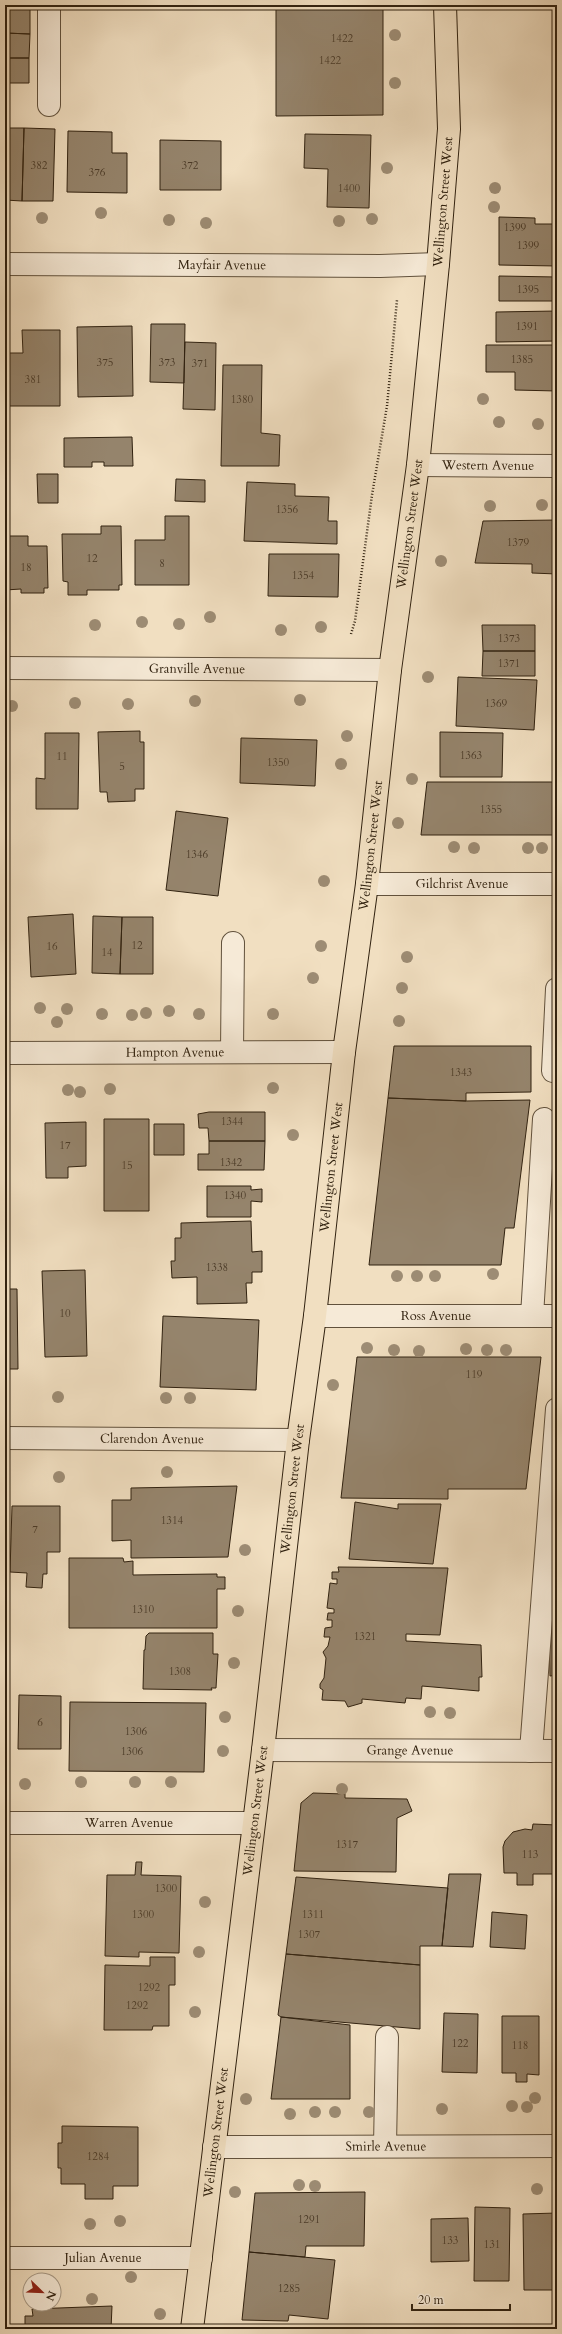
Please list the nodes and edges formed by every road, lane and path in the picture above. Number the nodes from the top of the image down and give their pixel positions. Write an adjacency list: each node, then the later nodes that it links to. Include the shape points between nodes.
1 (49, 5): 3 (street)
2 (445, 5): 5 (main road, Wellington Street West, via 449,129)
3 (49, 105)
4 (5, 264): 5 (street, Mayfair Avenue)
5 (438, 264): 7 (main road, Wellington Street West)
6 (397, 300): 9 (path, via 387,406 355,622)
7 (418, 465): 8 (street, Western Avenue); 11 (main road, Wellington Street West)
8 (557, 466)
9 (351, 634)
10 (5, 668): 11 (street, Granville Avenue)
11 (390, 670): 12 (main road, Wellington Street West)
12 (367, 884): 13 (street, Gilchrist Avenue); 17 (main road, Wellington Street West)
13 (557, 884)
14 (234, 943): 16 (street)
15 (557, 989): 19 (street)
16 (232, 1052): 17 (street, Hampton Avenue); 18 (street, Hampton Avenue)
17 (344, 1052): 21 (main road, Wellington Street West)
18 (5, 1053)
19 (553, 1071)
20 (544, 1119): 22 (street)
21 (315, 1316): 22 (street, Ross Avenue); 26 (main road, Wellington Street West)
22 (532, 1316): 23 (street, Ross Avenue)
23 (557, 1316)
24 (557, 1409): 28 (street)
25 (5, 1438): 26 (street, Clarendon Avenue)
26 (298, 1440): 27 (main road, Wellington Street West)
27 (263, 1750): 28 (street, Grange Avenue); 31 (main road, Wellington Street West)
28 (531, 1751): 29 (street, Grange Avenue)
29 (557, 1751)
30 (5, 1823): 31 (street, Warren Avenue)
31 (253, 1823): 35 (main road, Wellington Street West)
32 (387, 2037): 33 (street)
33 (385, 2146): 34 (street, Smirle Avenue); 35 (street, Smirle Avenue)
34 (557, 2146)
35 (214, 2147): 37 (main road, Wellington Street West)
36 (5, 2258): 37 (street, Julian Avenue)
37 (201, 2258): 38 (main road, Wellington Street West)
38 (192, 2329)

